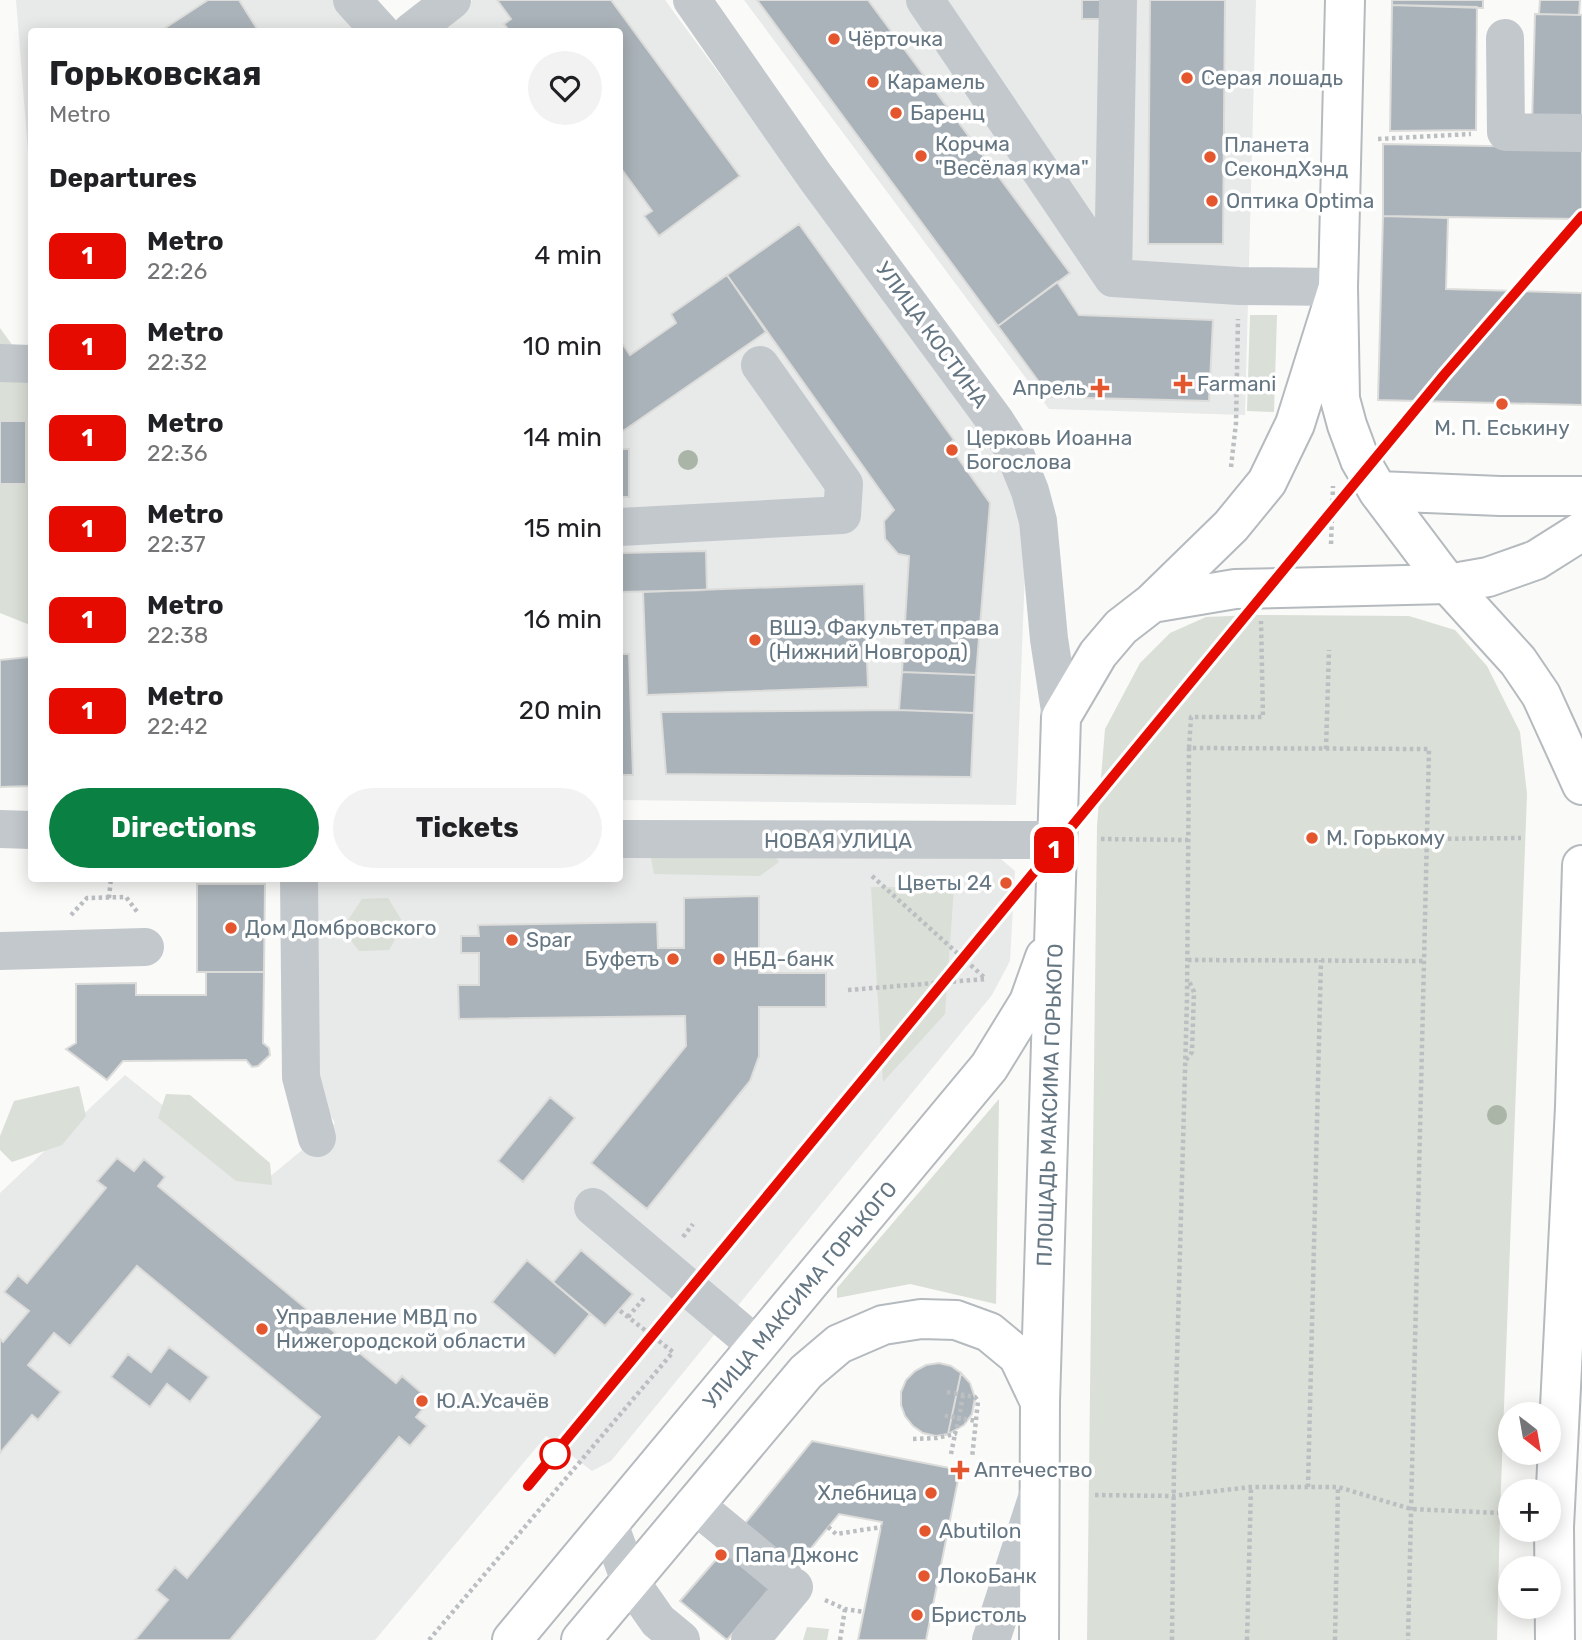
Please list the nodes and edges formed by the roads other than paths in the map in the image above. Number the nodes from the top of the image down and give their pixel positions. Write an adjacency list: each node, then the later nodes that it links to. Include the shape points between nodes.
1 (352, 0): 7 (street)
2 (452, 0): 8 (street)
3 (692, 0): 22 (street, УЛИЦА КОСТИНА, via 1013,449 1038,521)
4 (925, 0): 11 (street)
5 (1118, 0): 11 (street)
6 (1345, 0): 12 (main road)
7 (377, 28)
8 (416, 28)
9 (1505, 38): 10 (street, via 1506,132)
10 (1582, 133)
11 (1113, 278): 12 (street)
12 (1338, 288): 16 (main road, via 1340,400 1360,460); 21 (main road, ПЛОЩАДЬ МАКСИМА ГОРЬКОГО, via 1295,425 1267,482 1231,526)
13 (0, 363): 14 (street)
14 (28, 364)
15 (760, 365): 18 (street, via 844,484 842,515)
16 (1378, 491): 17 (main road); 20 (main road)
17 (1582, 496)
18 (623, 527)
19 (1582, 531): 20 (main road, ПЛОЩАДЬ МАКСИМА ГОРЬКОГО, via 1536,561)
20 (1448, 584): 21 (main road, ПЛОЩАДЬ МАКСИМА ГОРЬКОГО, via 1235,589); 23 (main road, via 1518,661 1541,695)
21 (1152, 603): 22 (main road, ПЛОЩАДЬ МАКСИМА ГОРЬКОГО, via 1121,627 1098,654)
22 (1061, 717): 27 (main road, ПЛОЩАДЬ МАКСИМА ГОРЬКОГО)
23 (1582, 785)
24 (0, 829): 25 (street)
25 (28, 830)
26 (623, 839): 27 (street, НОВАЯ УЛИЦА)
27 (1056, 840): 30 (main road, ПЛОЩАДЬ МАКСИМА ГОРЬКОГО)
28 (299, 882): 33 (street, via 301,1077)
29 (1581, 888): 37 (main road)
30 (1056, 929): 35 (main road, УЛИЦА МАКСИМА ГОРЬКОГО, via 1029,1002 989,1067); 36 (main road, ПЛОЩАДЬ МАКСИМА ГОРЬКОГО)
31 (145, 947): 32 (street)
32 (0, 951)
33 (317, 1138)
34 (593, 1207): 35 (street)
35 (757, 1346): 40 (main road, УЛИЦА МАКСИМА ГОРЬКОГО)
36 (1040, 1402): 38 (main road, ПЛОЩАДЬ МАКСИМА ГОРЬКОГО); 39 (main road, via 1018,1356 989,1332 956,1320 883,1325 839,1344 806,1372)
37 (1570, 1471): 48 (main road, via 1554,1527)
38 (1040, 1490): 46 (street); 47 (main road, ПЛОЩАДЬ МАКСИМА ГОРЬКОГО)
39 (694, 1504): 41 (main road); 45 (street, via 790,1583)
40 (609, 1524): 41 (street); 42 (main road, УЛИЦА МАКСИМА ГОРЬКОГО)
41 (631, 1581): 43 (main road); 44 (street, via 658,1621)
42 (512, 1640)
43 (581, 1640)
44 (681, 1640)
45 (750, 1640)
46 (991, 1640)
47 (1039, 1640)
48 (1555, 1640)

